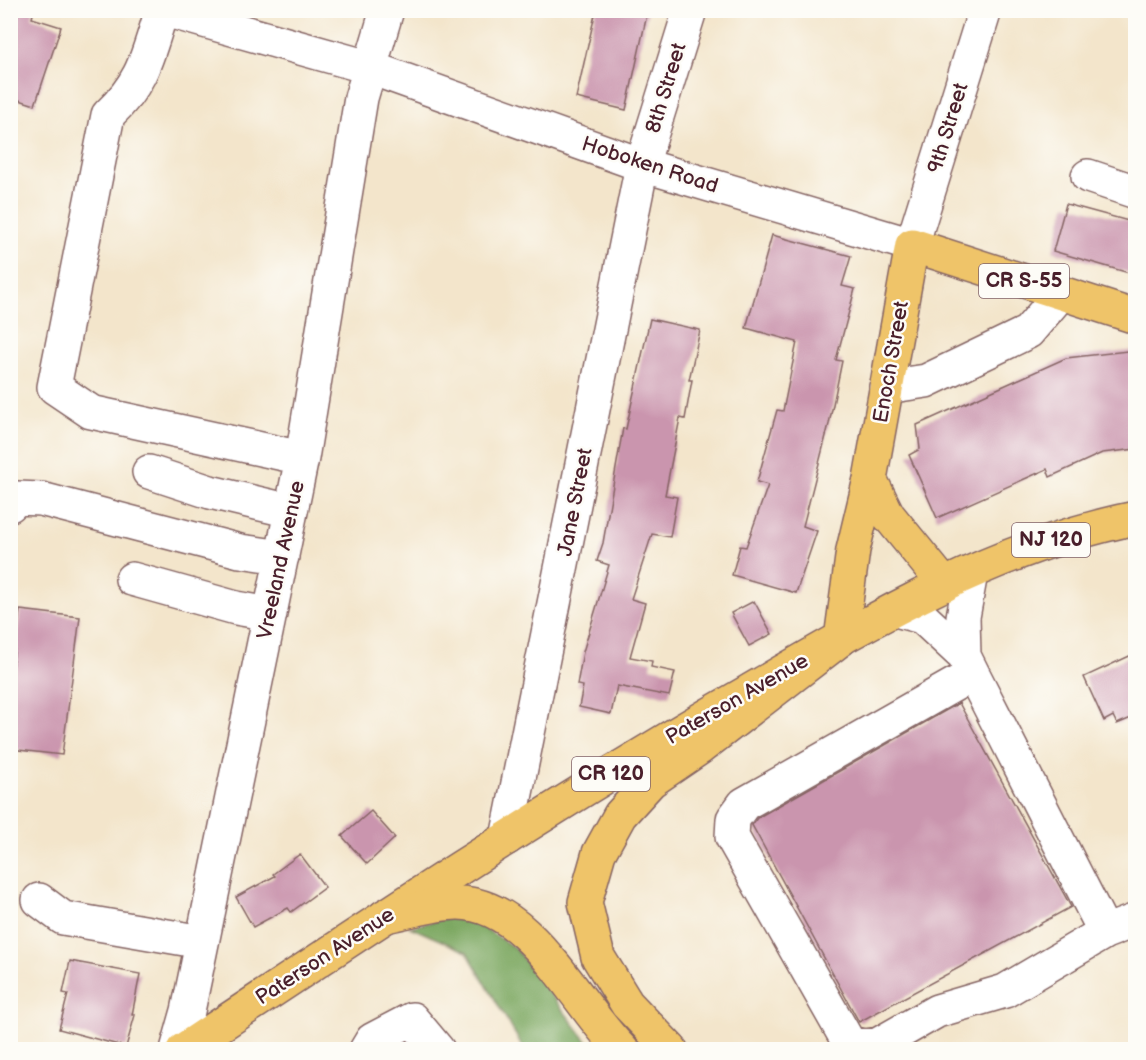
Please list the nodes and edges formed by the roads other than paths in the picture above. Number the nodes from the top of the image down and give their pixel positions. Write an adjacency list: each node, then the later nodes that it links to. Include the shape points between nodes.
1 (164, 10): 5 (street, Hoboken Road / CR S-55); 13 (street, via 138,81 108,115 54,387 91,412)
2 (387, 10): 5 (street, Vreeland Avenue)
3 (690, 10): 6 (street, 8th Street)
4 (985, 10): 9 (street, 9th Street)
5 (369, 67): 6 (street, Hoboken Road / CR S-55); 13 (street, Vreeland Avenue)
6 (642, 165): 9 (street, Hoboken Road / CR S-55); 26 (street, Jane Street)
7 (1088, 176): 8 (street)
8 (1136, 192)
9 (912, 245): 10 (main road, Hoboken Road / CR S-55); 12 (main road, Enoch Street)
10 (1061, 293): 11 (main road, Hoboken Road / CR S-55); 12 (street, via 1028,332 926,381)
11 (1136, 317)
12 (886, 387): 15 (main road, Enoch Street)
13 (302, 458): 17 (street, Vreeland Avenue)
14 (149, 472): 17 (street, via 210,492)
15 (870, 479): 21 (main road, via 888,515); 24 (main road, Enoch Street, via 853,550)
16 (10, 505): 19 (street, via 17,498 40,500 240,551)
17 (291, 511): 19 (street, Vreeland Avenue)
18 (1136, 518): 21 (main road, Paterson Avenue / NJ 120, via 1037,544)
19 (282, 557): 23 (street, Vreeland Avenue)
20 (132, 579): 23 (street)
21 (958, 579): 22 (main road, Paterson Avenue / NJ 120); 25 (street)
22 (896, 610): 24 (main road, Paterson Avenue / NJ 120); 25 (street, via 922,617)
23 (270, 614): 31 (street, Vreeland Avenue)
24 (841, 639): 26 (main road, Paterson Avenue / CR 120); 37 (main road, via 651,781 620,815 599,854 585,902 598,957 627,1004)
25 (969, 665): 30 (street); 30 (street, via 744,804 732,819 732,837 849,1043 879,1044 937,1011 1005,991)
26 (507, 838): 28 (main road, Paterson Avenue / CR 120)
27 (39, 900): 31 (street, via 63,918)
28 (385, 916): 33 (main road, Paterson Avenue / CR 120); 36 (main road, via 458,903 492,910 520,928 547,957)
29 (1136, 920): 30 (street)
30 (1106, 932)
31 (202, 942): 32 (street, Vreeland Avenue)
32 (177, 1050)
33 (183, 1050)
34 (366, 1050): 35 (street, via 372,1040 412,1019)
35 (438, 1050)
36 (622, 1050)
37 (671, 1050)

